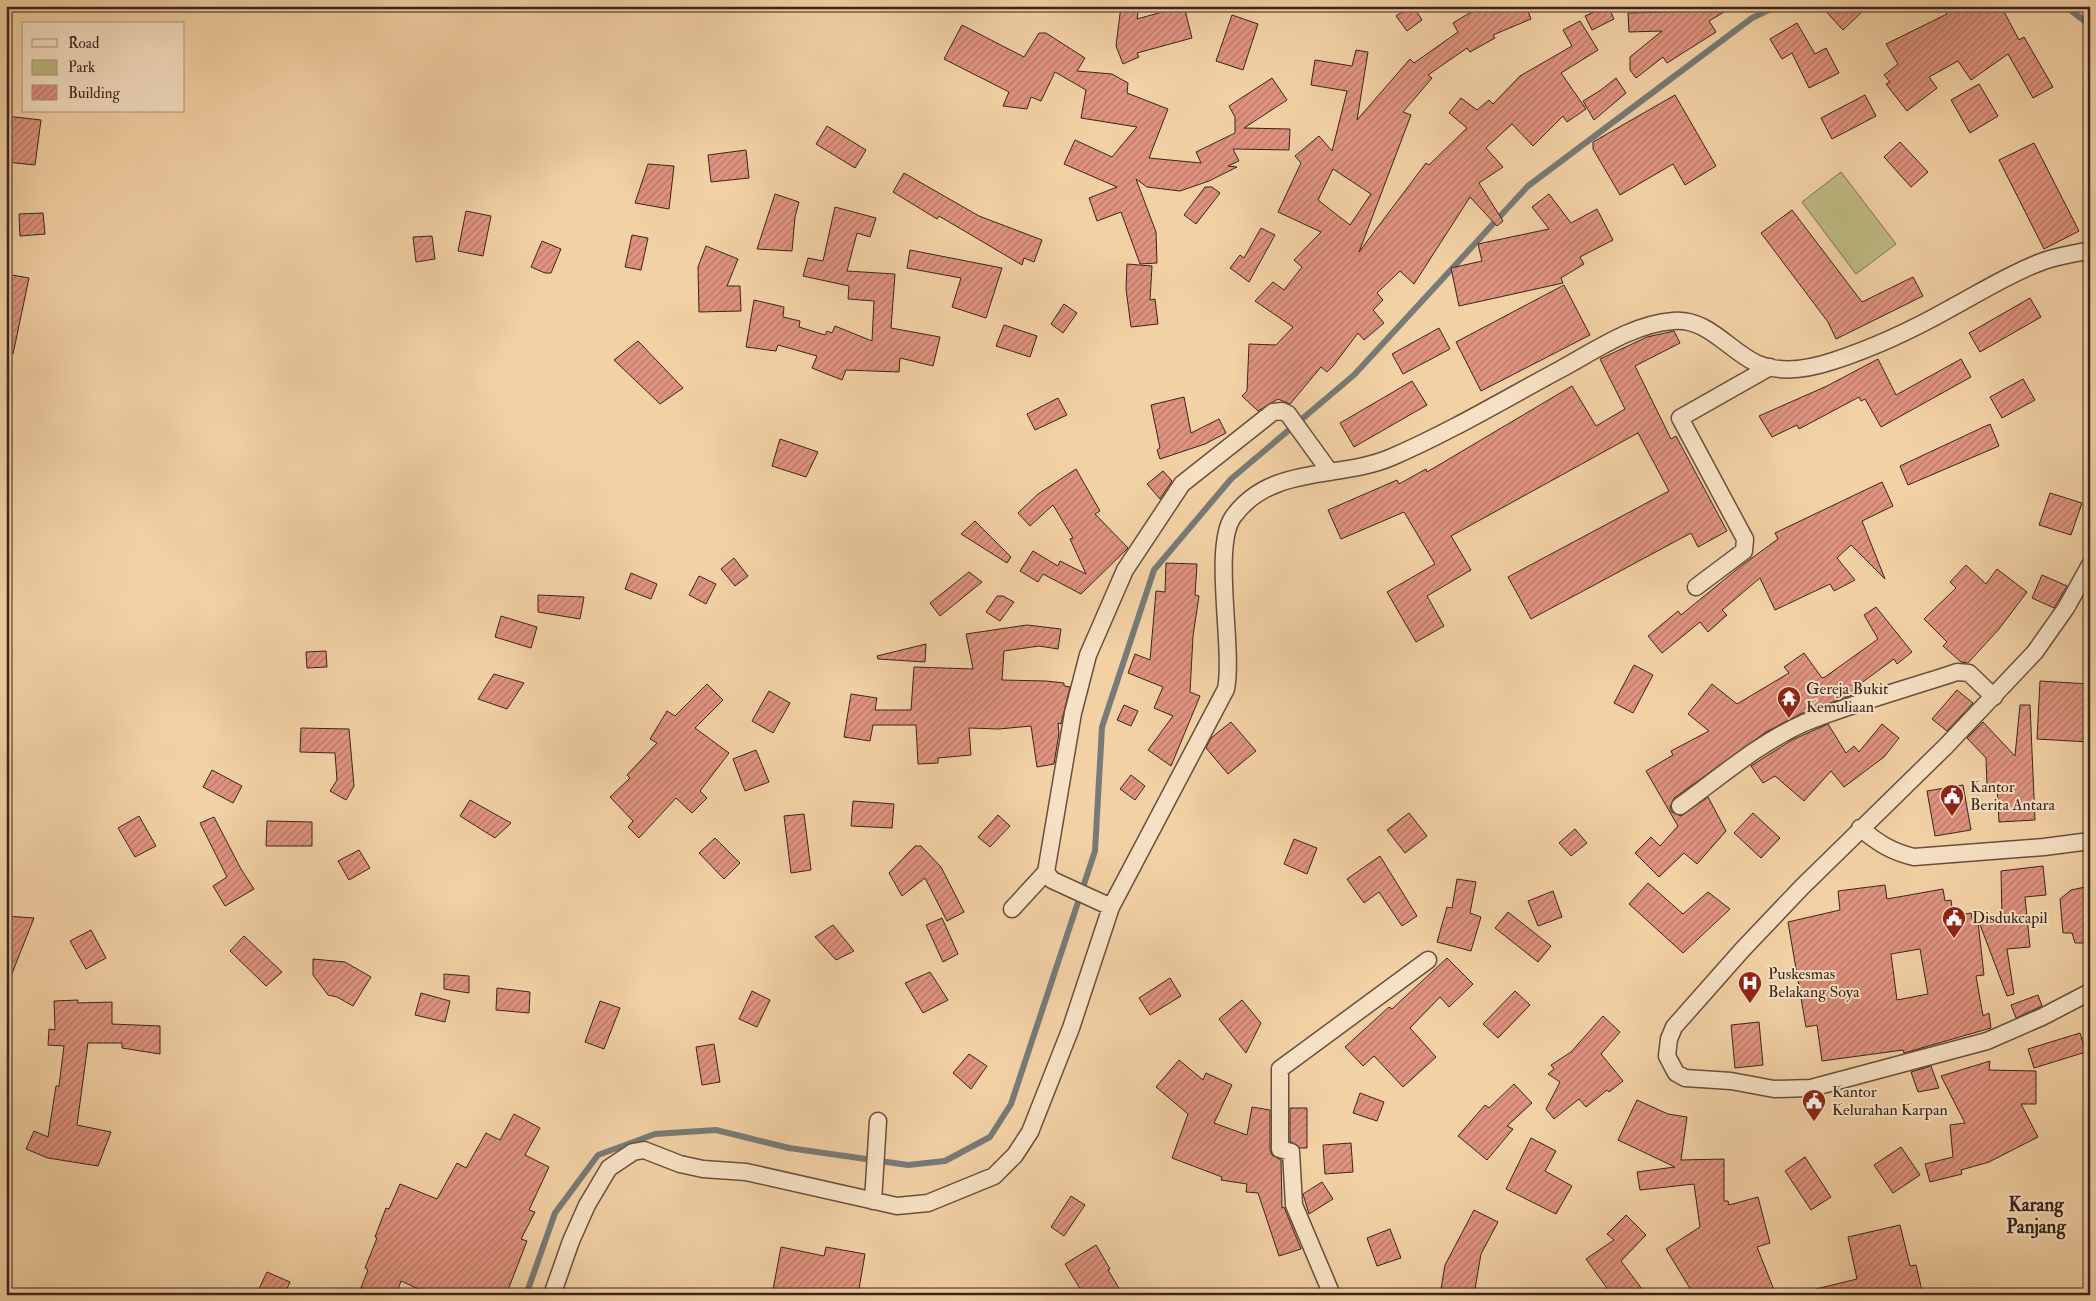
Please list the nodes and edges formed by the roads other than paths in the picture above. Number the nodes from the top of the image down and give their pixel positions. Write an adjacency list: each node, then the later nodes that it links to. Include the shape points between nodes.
1 (2090, 250): 2 (street, via 2044,261 2011,274 1910,329 1833,361 1793,370)
2 (1770, 367): 3 (street, via 1755,363 1704,326 1678,320 1652,323 1621,336 1410,449 1374,465); 5 (street, via 1680,418 1745,539 1744,551)
3 (1330, 472): 10 (street, via 1288,414 1282,411 1265,417 1182,484 1125,570 1088,655 1073,713); 11 (street, via 1284,480 1253,497 1233,518 1226,534 1229,672 1226,689)
4 (2090, 565): 6 (street, via 2066,608 2035,652)
5 (1696, 587)
6 (1994, 697): 7 (street, via 1969,673 1957,672 1847,708 1804,724 1762,746); 8 (street)
7 (1680, 806)
8 (1860, 828): 9 (street, via 1881,845 1914,857); 14 (street, via 1743,949 1674,1027 1667,1056 1676,1073 1685,1078 1731,1081 1774,1089 1811,1088 1987,1041)
9 (2090, 841)
10 (1051, 877): 11 (street); 12 (street)
11 (1111, 907): 16 (street, via 1059,1060 1030,1132 1015,1155 994,1176 928,1203 897,1206)
12 (1012, 909)
13 (1428, 960): 18 (street, via 1280,1069 1280,1149 1291,1152 1294,1205)
14 (2090, 992)
15 (878, 1121): 16 (street)
16 (873, 1201): 17 (street, via 746,1172 680,1164 644,1150 633,1152 609,1168 587,1205)
17 (552, 1295)
18 (1332, 1295)

